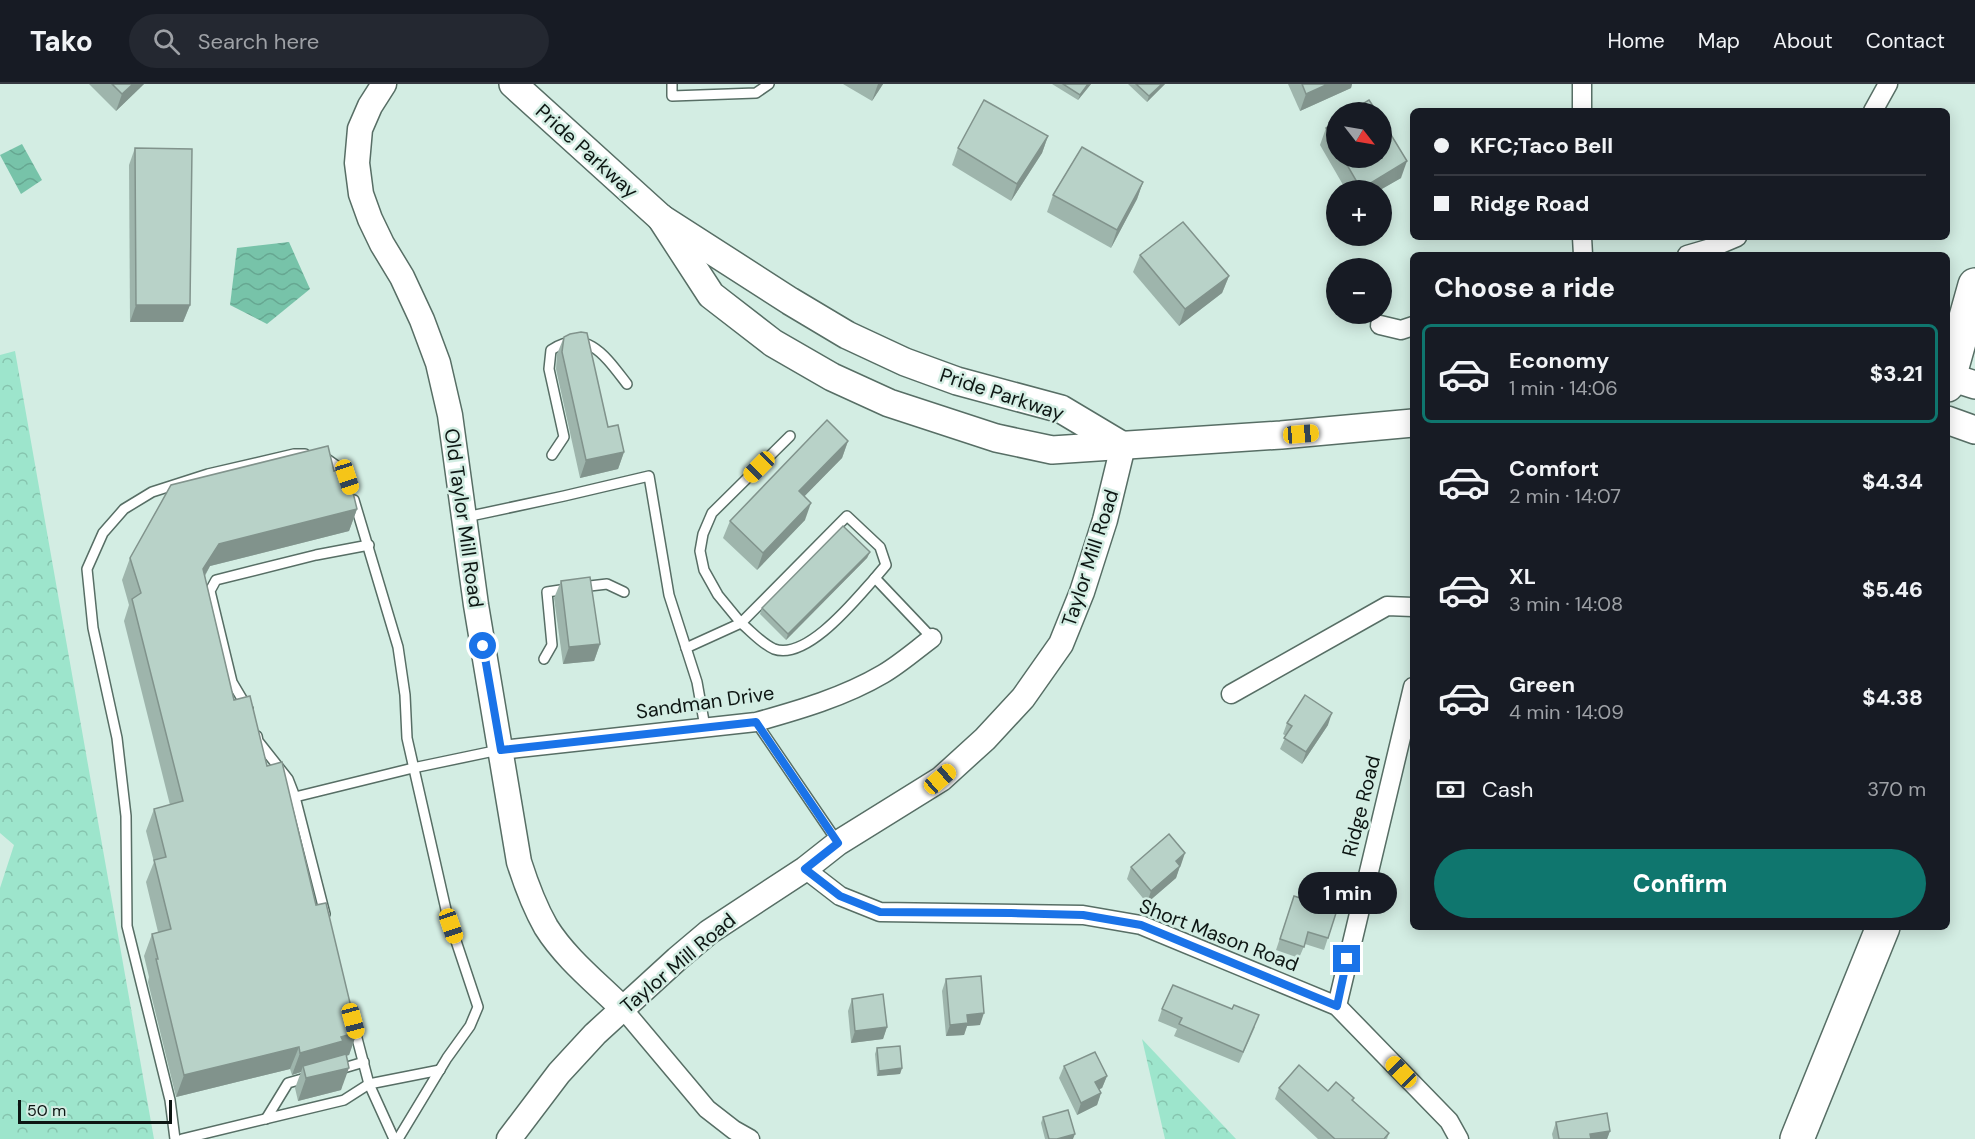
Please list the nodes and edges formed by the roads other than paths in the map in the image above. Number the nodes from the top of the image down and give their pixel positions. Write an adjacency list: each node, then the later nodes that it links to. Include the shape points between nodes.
1 (384, 84): 23 (street, Old Taylor Mill Road, via 360,129 357,162 361,194 438,363 450,415)
2 (513, 84): 9 (main road, Pride Parkway)
3 (672, 84): 4 (lane, via 672,96 756,93)
4 (769, 84)
5 (1582, 84): 7 (street)
6 (1888, 84): 8 (street)
7 (1582, 108)
8 (1875, 108)
9 (661, 218): 21 (main road, Pride Parkway, via 847,335 957,381 1061,410); 21 (main road, Pride Parkway, via 711,295 773,343 832,377 889,403 996,438 1052,450)
10 (1730, 240): 11 (street)
11 (1697, 252)
12 (1975, 285): 15 (highway)
13 (1380, 325): 14 (street, via 1401,330)
14 (1410, 327)
15 (1954, 381)
16 (627, 384): 22 (lane, via 611,363 587,343 562,343 551,350 549,369 564,437)
17 (1950, 421): 19 (main road)
18 (1410, 423): 21 (main road)
19 (1975, 430)
20 (790, 436): 28 (lane, via 712,513 703,534 700,551 704,570)
21 (1123, 446): 39 (street, Taylor Mill Road, via 1082,592 1061,644 1023,698 940,779)
22 (552, 455)
23 (464, 517): 30 (lane, via 649,476 669,595); 36 (street, Old Taylor Mill Road)
24 (369, 545): 37 (lane, via 398,647); 38 (lane, via 216,580 210,591 232,682 252,719 258,741 288,779); 52 (lane, via 347,477 338,466 323,457 294,454 152,492 124,509 103,533 87,569 93,628 117,738 125,805 127,926 170,1100)
25 (875, 578): 28 (lane, via 822,633 787,650 773,649); 28 (lane, via 886,565 880,547 847,516); 29 (lane)
26 (624, 592): 31 (lane, via 608,584 547,592 552,645)
27 (1410, 607): 32 (street, via 1387,606)
28 (741, 623): 30 (lane)
29 (932, 638): 34 (street, Sandman Drive, via 884,674 841,695)
30 (686, 648): 35 (lane)
31 (544, 659)
32 (1231, 694)
33 (1410, 700): 43 (street, Ridge Road)
34 (756, 722): 35 (street, Sandman Drive); 39 (lane)
35 (705, 727): 36 (street, Sandman Drive)
36 (501, 750): 37 (lane); 44 (street, Old Taylor Mill Road, via 510,820 530,895 571,959)
37 (413, 768): 38 (lane); 47 (lane, via 447,914 478,1007)
38 (295, 797): 41 (lane)
39 (838, 843): 40 (street, Taylor Mill Road)
40 (805, 869): 43 (street, Short Mason Road, via 840,896 880,912 1083,915 1141,925); 44 (street, Taylor Mill Road, via 709,932)
41 (328, 926)
42 (1882, 930): 58 (highway)
43 (1337, 1006): 57 (street, Short Mason Road, via 1449,1120)
44 (623, 1010): 55 (street, Taylor Mill Road, via 559,1073); 56 (street, via 707,1109)
45 (351, 1012): 46 (lane)
46 (364, 1062): 48 (lane); 50 (lane)
47 (440, 1070): 50 (lane); 54 (lane)
48 (331, 1071)
49 (321, 1074): 51 (lane, via 288,1083)
50 (369, 1084): 51 (lane, via 344,1100); 54 (lane)
51 (266, 1119): 53 (lane)
52 (175, 1139)
53 (182, 1139)
54 (396, 1139)
55 (509, 1139)
56 (750, 1139)
57 (1459, 1139)
58 (1797, 1139)

